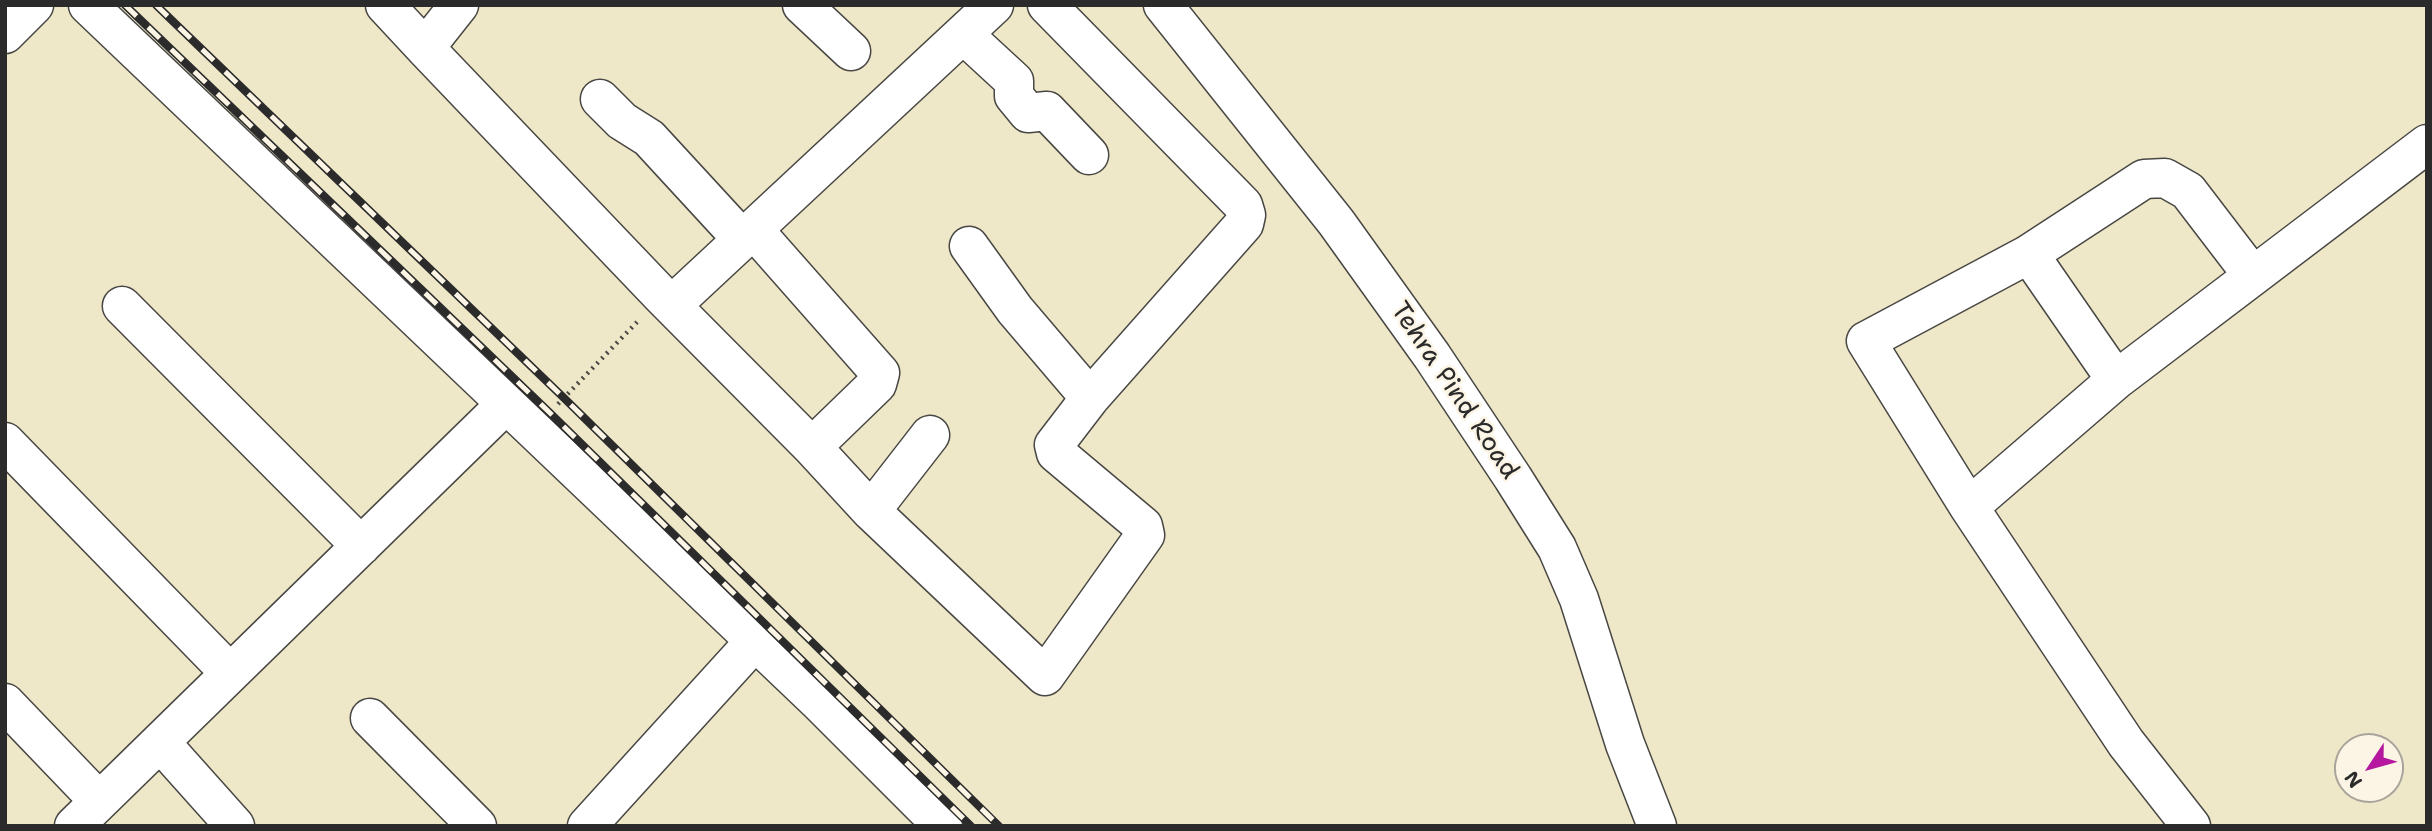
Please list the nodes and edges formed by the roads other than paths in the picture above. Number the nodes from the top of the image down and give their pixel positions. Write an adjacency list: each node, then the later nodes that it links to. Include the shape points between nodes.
1 (34, 5): 9 (street)
2 (88, 5): 24 (street)
3 (385, 5): 11 (street)
4 (459, 5): 11 (street)
5 (802, 5): 12 (street)
6 (994, 5): 10 (street)
7 (1047, 5): 23 (street, via 1243,205 1246,215 1244,224)
8 (1163, 5): 41 (street, Tehra Pind Road, via 1336,222 1432,356 1557,548)
9 (5, 34)
10 (963, 34): 15 (street, via 1014,81 1014,96 1028,113 1047,111); 16 (street)
11 (425, 48): 20 (street)
12 (851, 51)
13 (600, 99): 16 (street, via 622,121 649,138)
14 (2427, 144): 19 (street)
15 (1090, 155)
16 (748, 234): 20 (street); 27 (street, via 880,373 877,384)
17 (969, 246): 23 (street)
18 (2029, 254): 19 (street, via 2144,179 2165,178 2188,191); 22 (street); 28 (street, via 1866,341)
19 (2253, 276): 22 (street)
20 (667, 301): 27 (street)
21 (122, 306): 30 (street)
22 (2116, 380): 28 (street)
23 (1090, 398): 29 (street, via 1054,449 1143,526 1145,535 1045,676)
24 (506, 404): 30 (street); 31 (street)
25 (930, 435): 29 (street)
26 (5, 442): 32 (street)
27 (812, 447): 29 (street)
28 (1969, 507): 42 (street, via 2126,743)
29 (871, 511)
30 (361, 546): 32 (street)
31 (755, 641): 39 (street); 40 (street)
32 (230, 673): 35 (street)
33 (5, 703): 36 (street)
34 (370, 718): 38 (street)
35 (160, 741): 36 (street); 37 (street)
36 (86, 813)
37 (235, 826)
38 (477, 826)
39 (587, 826)
40 (943, 826)
41 (1657, 826)
42 (2191, 826)

